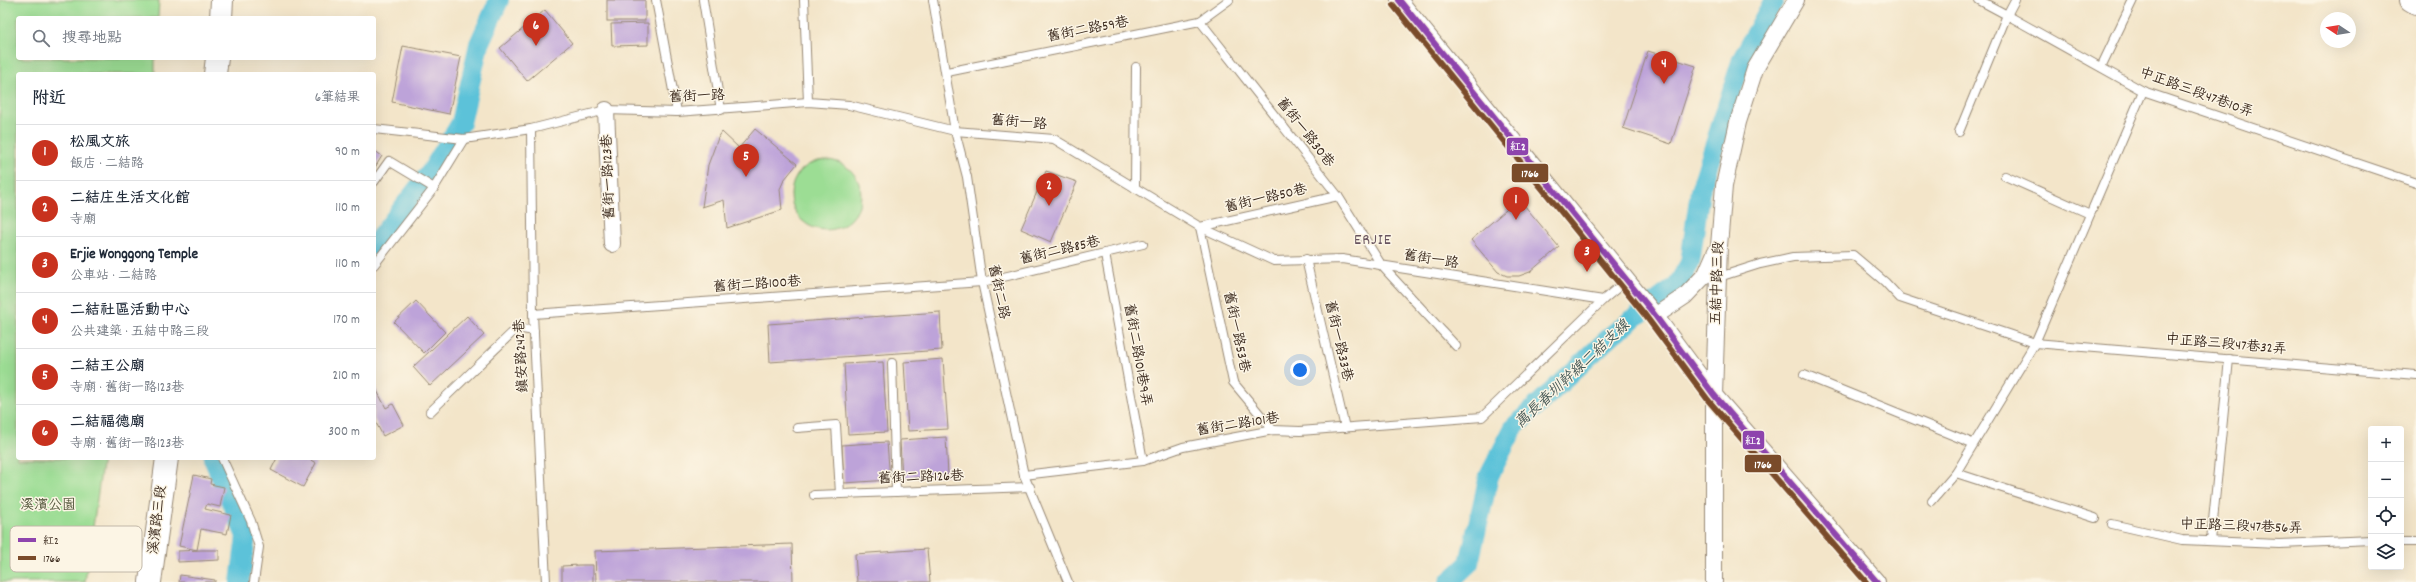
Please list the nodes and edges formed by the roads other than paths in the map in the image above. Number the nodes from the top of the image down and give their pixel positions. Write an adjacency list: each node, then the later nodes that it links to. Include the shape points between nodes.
1 (222, 0): 15 (street)
2 (656, 0): 26 (lane)
3 (703, 0): 25 (lane)
4 (804, 0): 23 (lane)
5 (933, 0): 21 (lane, 舊街二路)
6 (1229, 0): 16 (lane, 舊街二路59巷)
7 (1399, 0): 48 (street)
8 (1796, 0): 42 (street, 五結中路三段, via 1755,69 1724,186)
9 (1979, 0): 14 (lane, 中正路三段47巷10弄)
10 (2015, 0): 14 (lane)
11 (2133, 0): 19 (lane)
12 (2411, 0): 13 (street)
13 (2416, 3)
14 (2007, 15): 19 (lane, 中正路三段47巷10弄); 30 (lane)
15 (221, 16)
16 (1200, 21): 21 (lane, 舊街二路59巷); 37 (lane, 舊街一路30巷)
17 (217, 60): 20 (street)
18 (1136, 66): 36 (lane)
19 (2101, 67): 22 (lane, 中正路三段47巷10弄)
20 (215, 72)
21 (947, 72): 29 (lane, 舊街二路)
22 (2143, 91): 34 (lane, 中正路三段47巷10弄); 38 (lane)
23 (808, 102): 25 (lane, 舊街一路); 29 (lane, 舊街一路, via 849,105)
24 (606, 110): 26 (lane, 舊街一路); 28 (lane, 舊街一路); 40 (street, 舊街一路123巷)
25 (721, 110): 26 (lane, 舊街一路)
26 (677, 112)
27 (376, 129): 31 (lane, 舊街一路)
28 (531, 129): 31 (lane, 舊街一路); 52 (lane, 鎮安路242巷)
29 (955, 131): 36 (lane, 舊街一路, via 1054,139); 49 (lane, 舊街二路, via 966,177)
30 (1959, 132)
31 (464, 139): 35 (lane)
32 (2005, 176): 38 (lane)
33 (376, 179): 35 (lane, via 389,161)
34 (2416, 183)
35 (434, 188): 45 (lane)
36 (1135, 188): 39 (lane, 舊街一路)
37 (1338, 196): 39 (lane, 舊街一路50巷); 46 (lane, 舊街一路30巷)
38 (2090, 214): 54 (lane)
39 (1200, 227): 44 (lane, 舊街一路, via 1274,262); 64 (lane, 舊街一路53巷, via 1233,382)
40 (612, 244)
41 (1143, 244): 43 (lane, 舊街二路85巷)
42 (1718, 246): 47 (street, 五結中路三段); 51 (street, via 1706,274 1684,296)
43 (1105, 254): 49 (lane, 舊街二路85巷); 68 (lane, 舊街二路101巷9弄)
44 (1306, 260): 46 (lane, 舊街一路, via 1342,259); 63 (lane, 舊街一路33巷)
45 (376, 262)
46 (1382, 266): 50 (lane, 舊街一路); 55 (lane, 舊街一路30巷)
47 (1719, 277): 54 (lane, 中正路三段47巷32弄, via 1793,257 1853,255 1900,298); 60 (street, 五結中路三段)
48 (1626, 280): 50 (lane); 51 (street)
49 (982, 282): 52 (lane, 舊街二路100巷); 70 (lane, 舊街二路)
50 (1603, 300): 63 (lane, 舊街二路101巷, via 1482,417)
51 (1653, 313): 60 (street)
52 (533, 314): 53 (lane, 鎮安路242巷)
53 (534, 331): 61 (lane, via 516,328); 84 (lane, 鎮安路242巷)
54 (2035, 342): 56 (lane, 中正路三段47巷32弄); 65 (lane)
55 (1456, 346)
56 (2229, 359): 59 (lane, 中正路三段47巷32弄); 79 (lane)
57 (892, 363): 72 (lane)
58 (1804, 375): 65 (lane)
59 (2416, 375)
60 (1714, 395): 86 (street, 五結中路三段); 87 (street)
61 (430, 412)
62 (798, 428): 73 (lane, via 836,425)
63 (1346, 428): 64 (lane, 舊街二路101巷)
64 (1273, 430): 68 (lane, 舊街二路101巷, via 1183,447)
65 (1972, 443): 69 (lane)
66 (166, 460): 82 (street, 溪濱路三段)
67 (223, 460): 83 (lane, via 251,520 259,547)
68 (1143, 461): 70 (lane, 舊街二路101巷)
69 (1956, 473): 75 (lane); 76 (lane)
70 (1024, 475): 71 (lane, 舊街二路)
71 (1030, 487): 72 (lane, 舊街二路126巷); 85 (lane, 舊街二路)
72 (896, 492): 73 (lane, 舊街二路126巷)
73 (840, 494): 74 (lane, 舊街二路126巷)
74 (814, 495)
75 (1932, 501)
76 (2094, 518)
77 (2112, 524): 79 (lane, 中正路三段47巷56弄, via 2182,540)
78 (2368, 540): 79 (lane, 中正路三段47巷56弄, via 2279,544)
79 (2211, 541)
80 (2404, 542): 81 (lane)
81 (2416, 542)
82 (150, 582)
83 (254, 582)
84 (546, 582)
85 (1068, 582)
86 (1714, 582)
87 (1877, 582)

